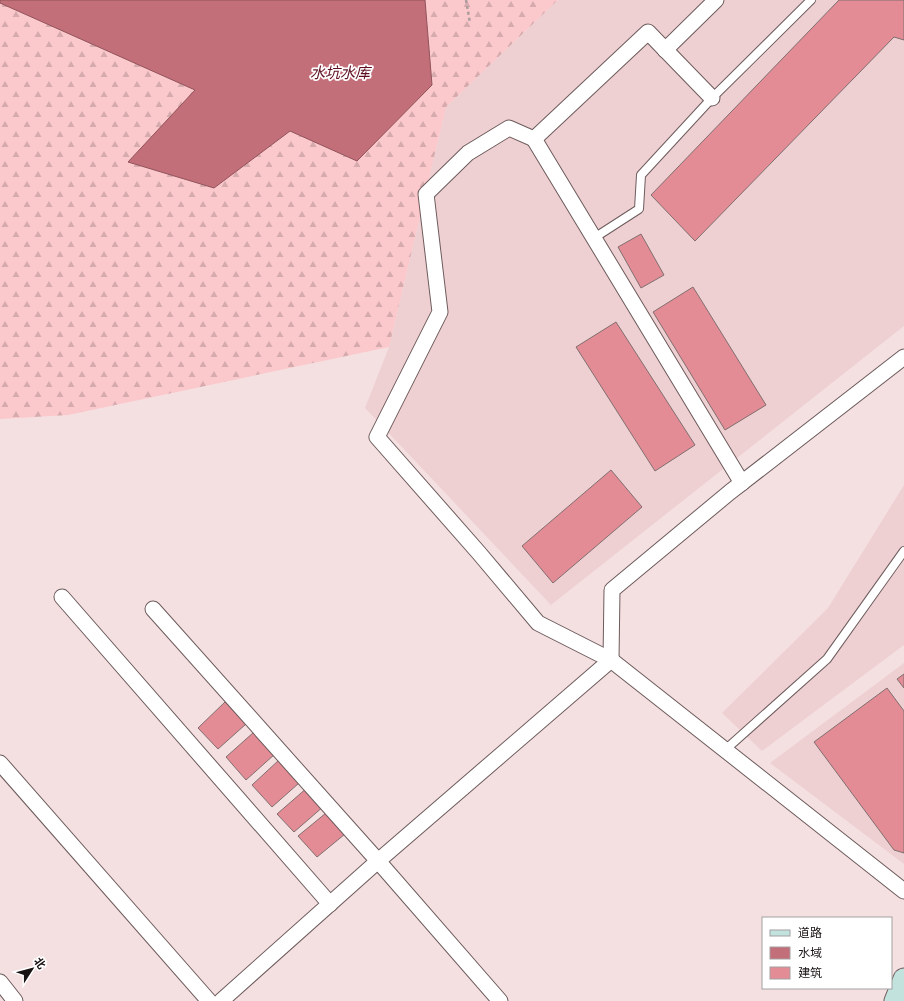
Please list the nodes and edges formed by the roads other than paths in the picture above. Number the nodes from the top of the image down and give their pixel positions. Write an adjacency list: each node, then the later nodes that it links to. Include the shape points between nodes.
1 (716, 0): 3 (street)
2 (811, 0): 4 (lane)
3 (665, 50): 4 (street); 5 (street, via 648,32)
4 (712, 98): 6 (lane, via 641,175 639,209)
5 (534, 139): 6 (street); 12 (street, via 509,128 468,153 426,194 440,312 377,437 538,623)
6 (594, 238): 8 (street)
7 (904, 357): 8 (street)
8 (742, 483): 12 (street, via 612,590)
9 (904, 551): 13 (lane, via 827,659)
10 (62, 597): 17 (street)
11 (153, 609): 15 (street)
12 (611, 660): 13 (street); 15 (street)
13 (725, 750): 16 (street)
14 (0, 763): 21 (street)
15 (378, 861): 17 (street); 23 (street)
16 (904, 891)
17 (330, 904): 22 (street)
18 (904, 979): 24 (main road)
19 (0, 982): 20 (street)
20 (15, 1001)
21 (209, 1001)
22 (221, 1001)
23 (500, 1001)
24 (895, 1001)

